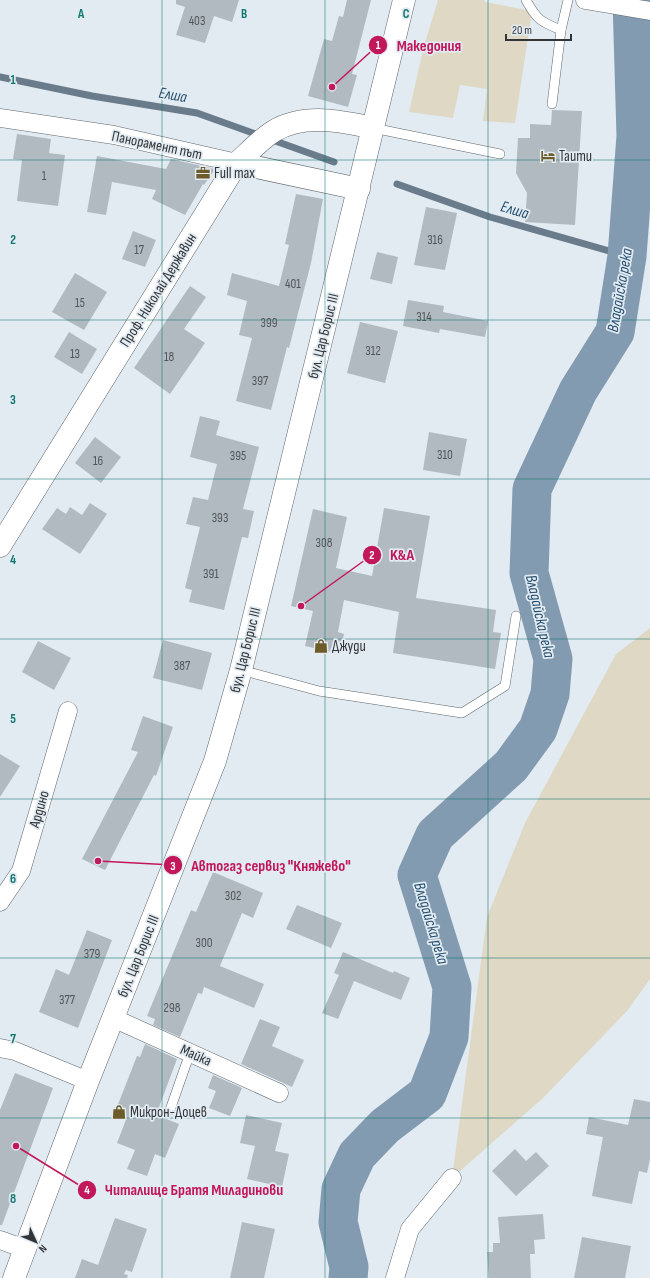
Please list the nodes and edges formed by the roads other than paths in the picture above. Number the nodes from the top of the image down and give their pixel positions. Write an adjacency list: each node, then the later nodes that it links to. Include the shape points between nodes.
1 (404, 0): 9 (main road, бул. Цар Борис III)
2 (526, 0): 6 (lane, via 543,23)
3 (568, 0): 6 (lane)
4 (590, 1): 5 (street)
5 (650, 11)
6 (561, 30): 7 (lane)
7 (552, 104)
8 (0, 118): 11 (street, Панорамент път, via 114,135)
9 (373, 128): 10 (lane); 11 (main road, Проф. Николай Державин, via 322,119 289,124 266,138); 12 (main road, бул. Цар Борис III)
10 (500, 154)
11 (237, 162): 12 (main road, Панорамент път); 13 (main road, Проф. Николай Державин)
12 (358, 189): 15 (main road, бул. Цар Борис III)
13 (0, 546)
14 (516, 616): 15 (lane, via 505,686 462,713 319,691)
15 (241, 670): 18 (main road, бул. Цар Борис III, via 215,761)
16 (68, 711): 17 (street, Ардино, via 21,871)
17 (0, 902)
18 (113, 1018): 20 (street, Майка); 21 (main road, бул. Цар Борис III)
19 (0, 1048): 21 (street, via 15,1051)
20 (190, 1053): 22 (street, Майка); 23 (lane)
21 (88, 1081): 26 (main road, бул. Цар Борис III)
22 (279, 1093)
23 (170, 1110)
24 (452, 1178): 28 (street, via 410,1229)
25 (0, 1240): 26 (street)
26 (26, 1249): 27 (main road, бул. Цар Борис III)
27 (14, 1278)
28 (395, 1278)

